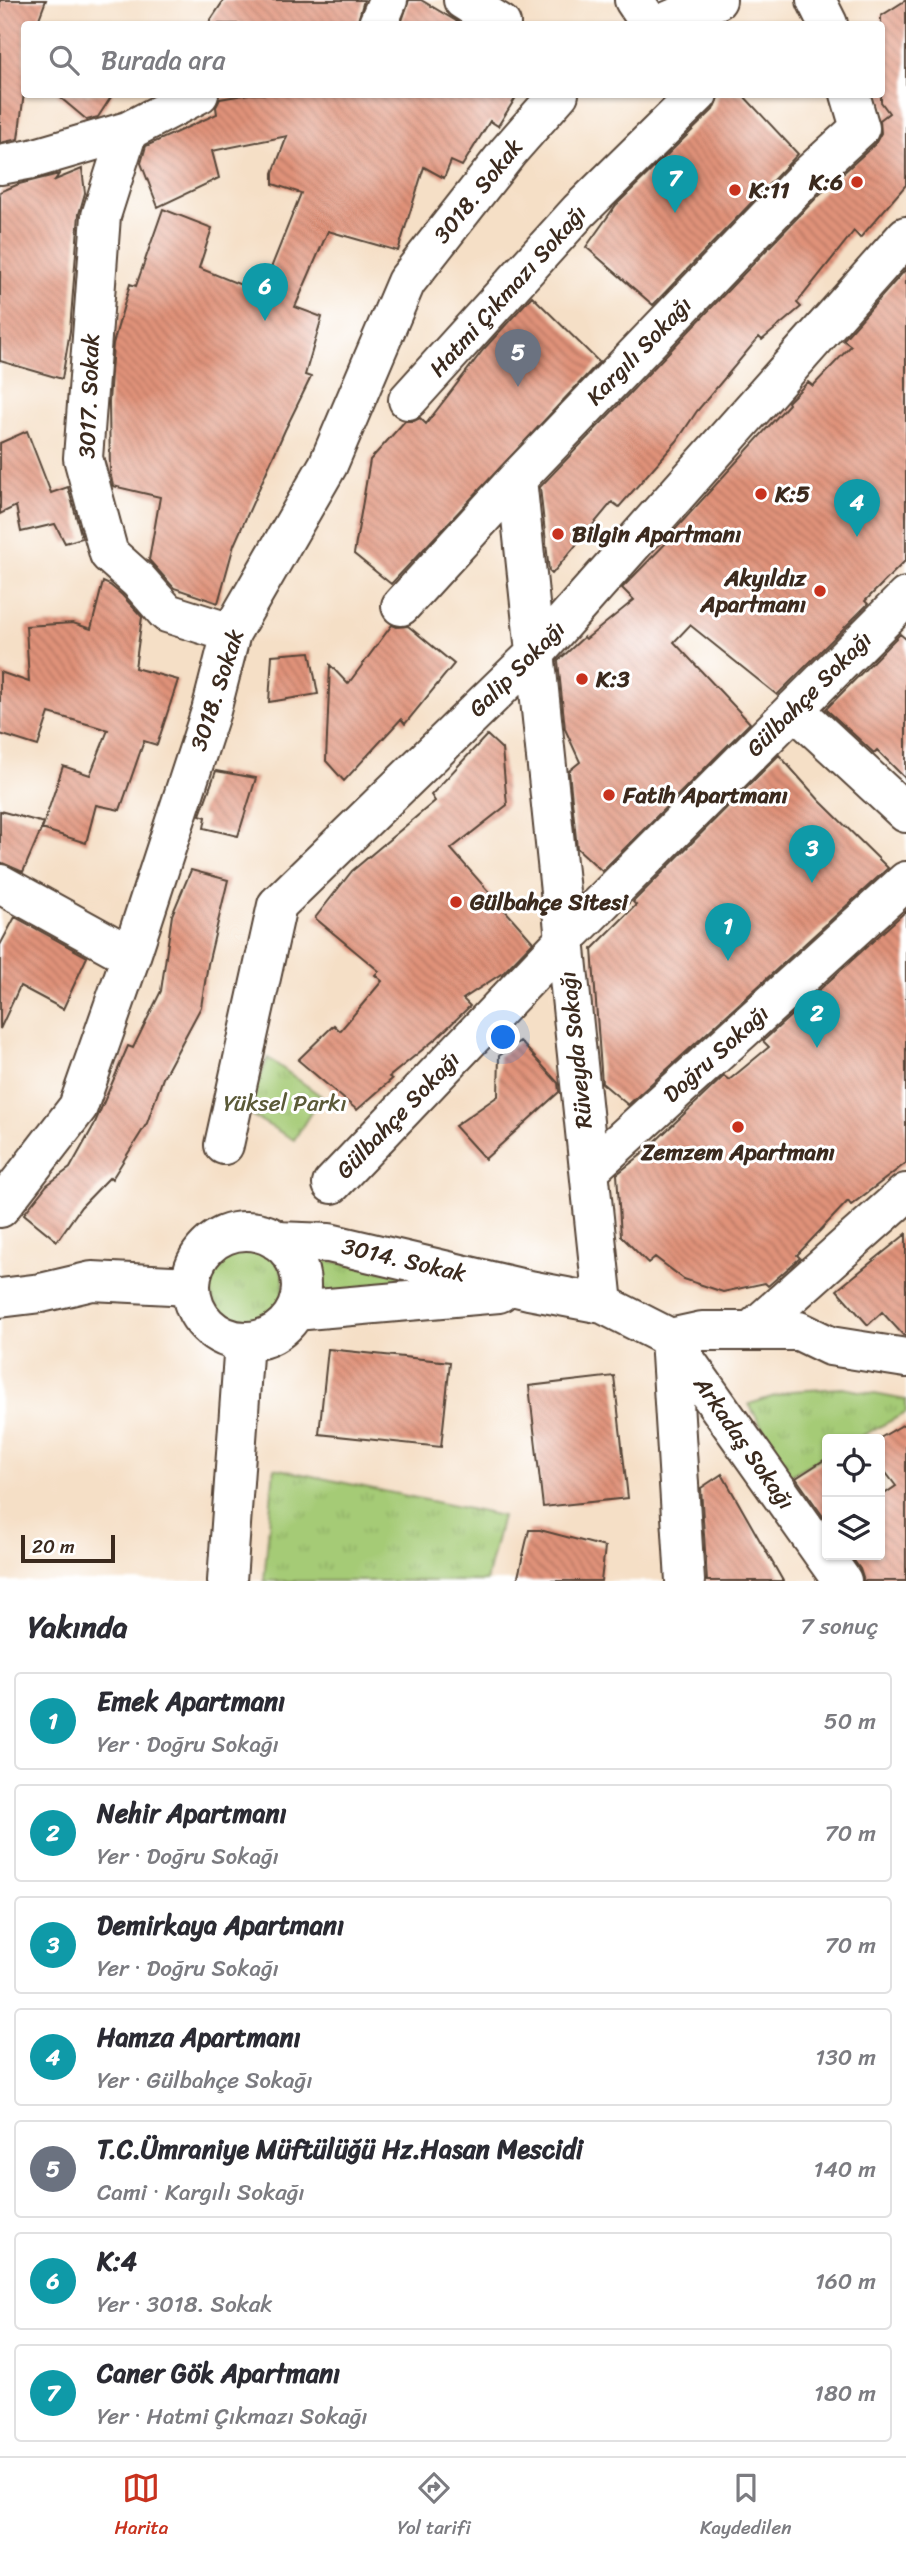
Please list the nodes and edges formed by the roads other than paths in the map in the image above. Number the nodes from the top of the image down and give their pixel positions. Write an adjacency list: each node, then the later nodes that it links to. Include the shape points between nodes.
1 (388, 0): 6 (street)
2 (463, 0): 7 (street)
3 (634, 0): 8 (street)
4 (717, 0): 9 (street)
5 (816, 0): 10 (street)
6 (379, 21)
7 (496, 21)
8 (648, 21)
9 (668, 21)
10 (826, 21)
11 (191, 98): 15 (street)
12 (555, 98): 22 (street, 3018. Sokak, via 406,282 328,465)
13 (694, 98): 18 (street, Hatmi Çıkmazı Sokağı, via 579,211)
14 (851, 98): 19 (street, Kargılı Sokağı, via 860,128 804,179)
15 (128, 131): 16 (street); 22 (street, 3017. Sokak, via 101,215 83,458 109,554 167,613)
16 (0, 165)
17 (906, 236): 23 (street, Galip Sokağı)
18 (408, 400)
19 (517, 479): 21 (street, Kargılı Sokağı); 23 (street, Rüveyda Sokağı)
20 (906, 597): 24 (street, Gülbahçe Sokağı)
21 (401, 606)
22 (231, 633): 29 (street, 3018. Sokak, via 211,711)
23 (535, 654): 28 (street, Rüveyda Sokağı); 30 (street, Galip Sokağı, via 277,905)
24 (794, 709): 25 (street); 28 (street, Gülbahçe Sokağı)
25 (906, 813)
26 (906, 881): 31 (street, Doğru Sokağı)
27 (0, 884): 29 (street)
28 (565, 940): 31 (street, Rüveyda Sokağı); 32 (street, Gülbahçe Sokağı)
29 (131, 956): 34 (street, 3018. Sokak, via 78,1107)
30 (224, 1146)
31 (589, 1170): 39 (street, Rüveyda Sokağı)
32 (332, 1184)
33 (906, 1193): 41 (street)
34 (0, 1208)
35 (277, 1241): 36 (street, via 247,1231 217,1238 196,1261); 37 (street, 3014. Sokak, via 329,1242); 40 (street, via 289,1251 301,1280)
36 (191, 1286): 38 (street, via 92,1281); 43 (street, via 202,1321 228,1338)
37 (529, 1290): 39 (street, 3014. Sokak); 40 (street, 3014. Sokak)
38 (0, 1298)
39 (603, 1304): 42 (street)
40 (295, 1311): 43 (street, via 274,1334)
41 (751, 1332): 42 (street, via 702,1331); 44 (street, via 799,1331 830,1346)
42 (670, 1338): 46 (street); 47 (street, Arkadaş Sokağı)
43 (244, 1341): 45 (street)
44 (906, 1358)
45 (227, 1581)
46 (685, 1581)
47 (842, 1581)

